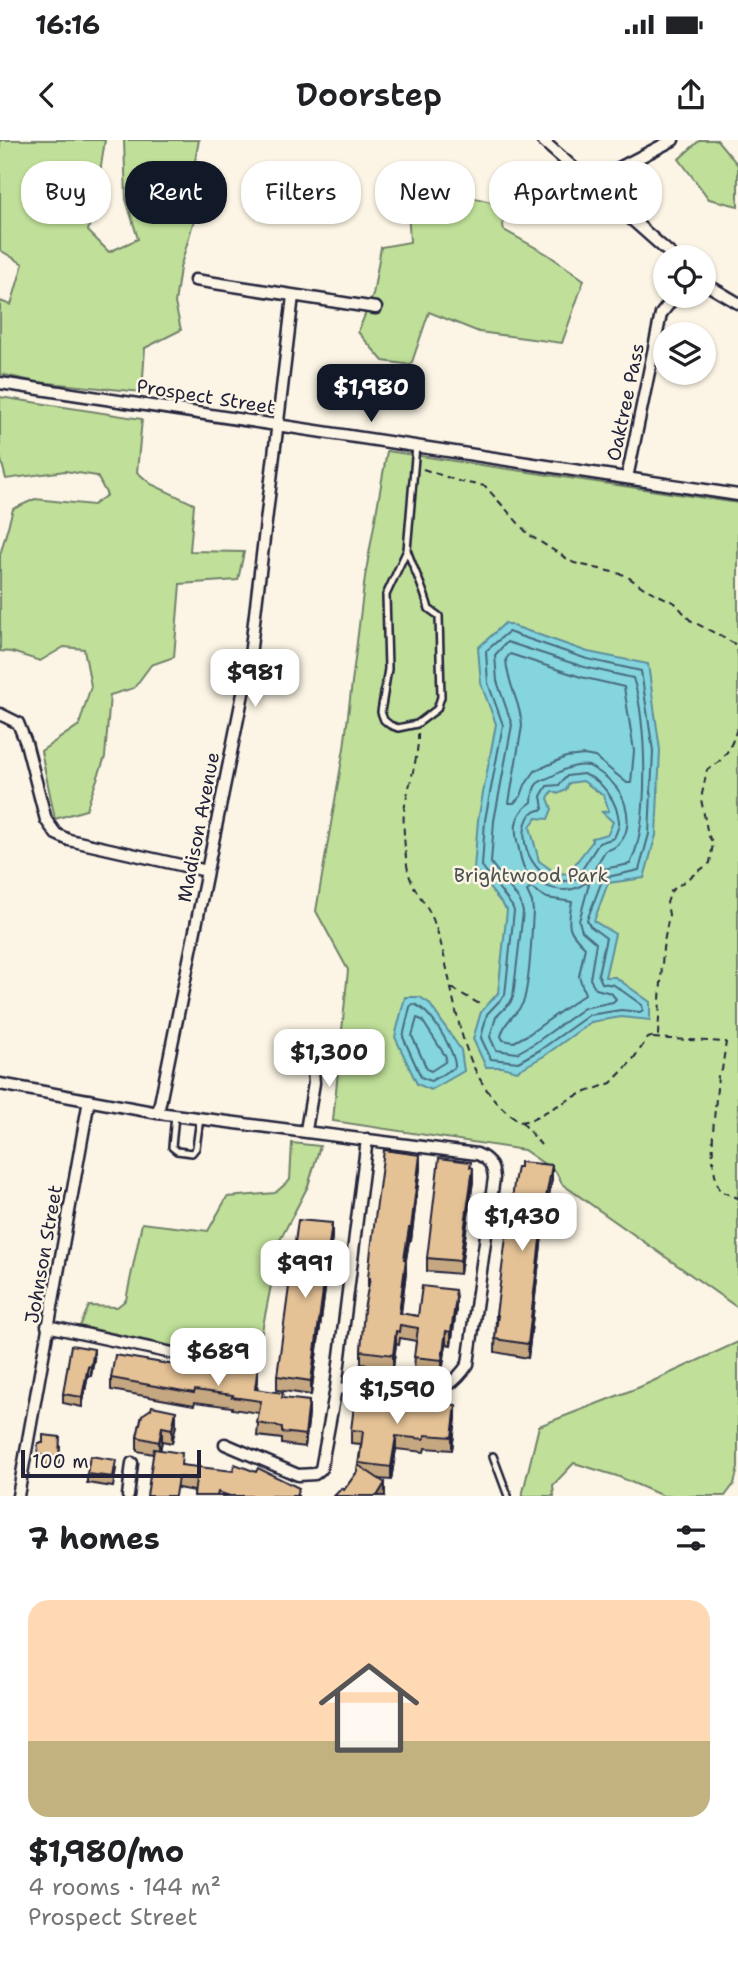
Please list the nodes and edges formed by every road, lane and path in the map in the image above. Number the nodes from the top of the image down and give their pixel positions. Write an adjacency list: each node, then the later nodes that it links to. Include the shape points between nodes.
1 (542, 140): 3 (street)
2 (673, 140): 4 (street)
3 (565, 161)
4 (632, 161)
5 (637, 224): 6 (street)
6 (660, 245)
7 (198, 280): 9 (street)
8 (716, 290): 10 (street)
9 (293, 296): 11 (street); 14 (street, Madison Avenue)
10 (738, 303)
11 (376, 308)
12 (666, 308): 17 (street, Oaktree Pass)
13 (0, 383): 14 (street, Prospect Street)
14 (279, 425): 15 (street, Prospect Street); 24 (street, Madison Avenue, via 248,664)
15 (416, 446): 16 (lane); 17 (street, Prospect Street)
16 (414, 466): 19 (lane); 20 (path, via 485,486 528,535 574,563 625,575 675,603 690,620 737,646)
17 (627, 478): 18 (street, Prospect Street)
18 (738, 495)
19 (407, 550): 22 (lane, via 429,610 439,616 440,697 437,709); 22 (lane, via 386,595 388,669 380,705 390,725)
20 (738, 655)
21 (0, 714): 24 (street, via 18,723 46,820 56,834)
22 (417, 724): 25 (path, via 419,749 404,812 405,848 410,879 434,920)
23 (738, 724): 27 (path, via 733,745 707,770 701,799 713,843 710,863 671,891 667,903 658,1035)
24 (206, 871): 31 (street, Madison Avenue)
25 (452, 987): 26 (path); 34 (path, via 457,1023 478,1080)
26 (481, 1005)
27 (648, 1038): 34 (path, via 611,1083); 38 (path, via 726,1042 718,1075 712,1149 720,1191)
28 (311, 1047): 35 (street, via 314,1083)
29 (0, 1084): 30 (street)
30 (89, 1100): 31 (street); 39 (street, Johnson Street)
31 (158, 1113): 32 (street)
32 (175, 1115): 33 (street); 33 (lane, via 173,1147 192,1153)
33 (200, 1118): 35 (street)
34 (521, 1122): 37 (path)
35 (306, 1130): 36 (street)
36 (367, 1139): 41 (street); 41 (street, via 477,1154 490,1163 494,1178 468,1364 454,1381 432,1393)
37 (541, 1145)
38 (738, 1198)
39 (47, 1326): 40 (street); 45 (street, Johnson Street)
40 (195, 1357)
41 (336, 1388): 42 (street, via 324,1462 315,1474 298,1475)
42 (225, 1444)
43 (493, 1455): 47 (lane)
44 (132, 1463): 46 (street)
45 (18, 1496)
46 (128, 1496)
47 (508, 1496)

